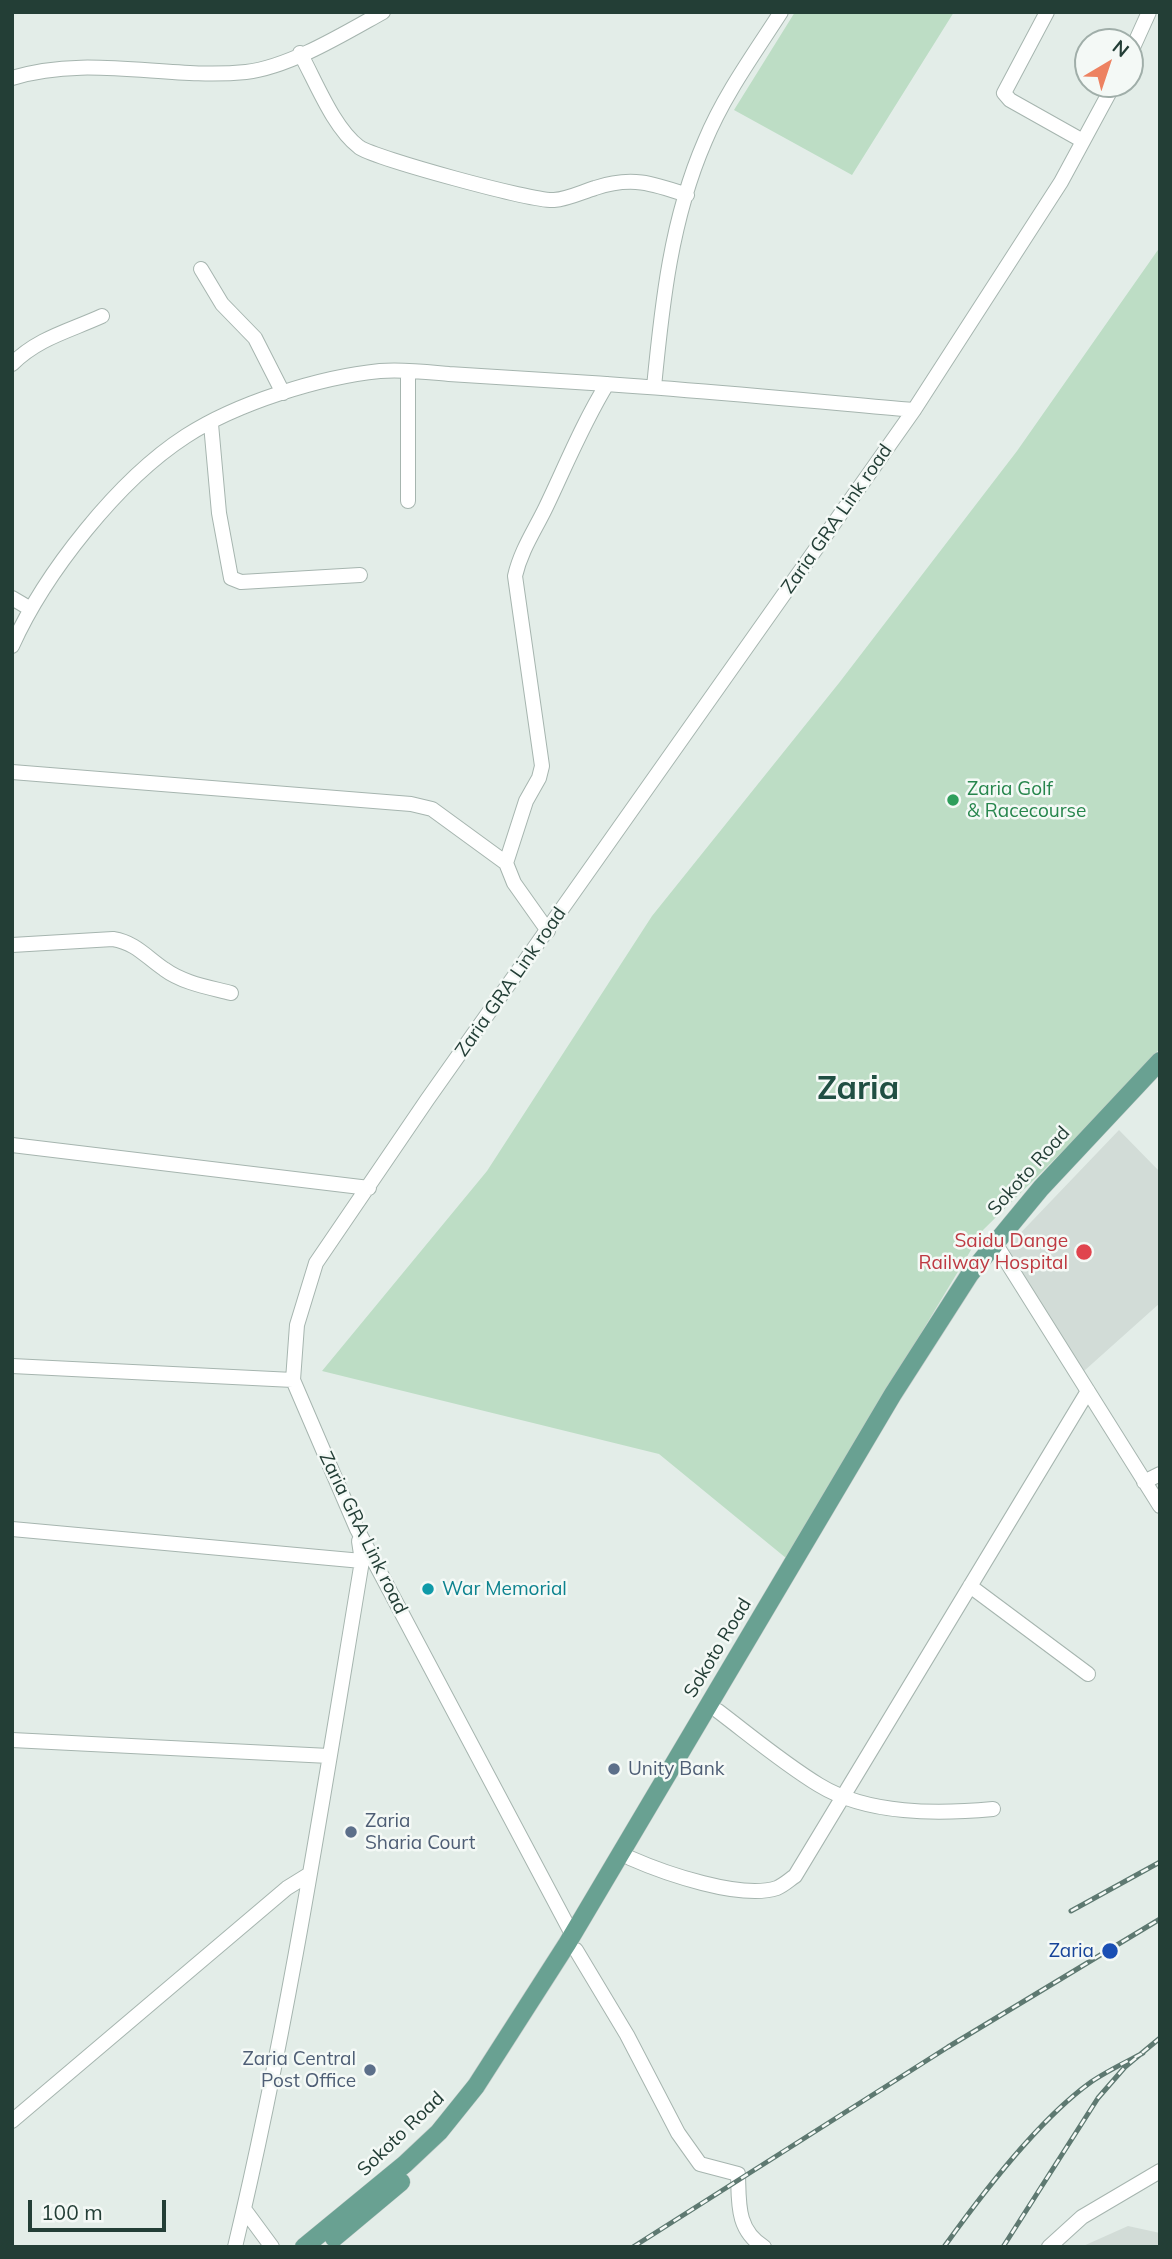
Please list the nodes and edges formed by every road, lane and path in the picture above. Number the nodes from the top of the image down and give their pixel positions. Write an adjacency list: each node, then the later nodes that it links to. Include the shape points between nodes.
1 (383, 12): 6 (street)
2 (781, 12): 10 (street, via 718,113)
3 (1046, 12): 9 (street, via 1004,93)
4 (1149, 12): 5 (street)
5 (1142, 28)
6 (300, 53): 7 (street, via 248,72 111,66 37,70); 10 (street, via 331,112 352,140 371,153 545,200 626,180)
7 (12, 78)
8 (1106, 98): 9 (street, Zaria GRA Link road)
9 (1083, 141): 18 (street, Zaria GRA Link road, via 1062,182)
10 (687, 195): 16 (street, via 665,286)
11 (201, 269): 17 (street, via 222,304 255,338)
12 (102, 316): 13 (street, via 46,337)
13 (12, 364)
14 (408, 371): 15 (street); 17 (street, via 358,374); 20 (street)
15 (607, 384): 16 (street); 26 (street, via 522,552 515,576 542,766)
16 (654, 387): 18 (street)
17 (283, 393): 19 (street)
18 (914, 410): 27 (street, Zaria GRA Link road)
19 (211, 424): 21 (street, via 230,578 241,582); 23 (street, via 186,436 144,471 88,527)
20 (408, 501)
21 (360, 575)
22 (12, 598): 23 (street)
23 (30, 608): 24 (street)
24 (12, 646)
25 (12, 772): 26 (street, via 411,804 432,809)
26 (506, 863): 27 (street, via 514,883)
27 (548, 931): 33 (street, Zaria GRA Link road)
28 (12, 945): 29 (street, via 125,941 179,978)
29 (231, 993)
30 (1160, 1061): 53 (main road, Sokoto Road, via 1041,1188 970,1274 893,1394)
31 (1160, 1077): 34 (main road, Sokoto Road)
32 (12, 1145): 33 (street)
33 (369, 1188): 36 (street, Zaria GRA Link road, via 316,1263 297,1325)
34 (1000, 1251): 37 (street); 46 (main road, Sokoto Road, via 902,1400)
35 (12, 1366): 36 (street)
36 (293, 1380): 42 (street, Zaria GRA Link road)
37 (1088, 1391): 39 (street); 44 (street)
38 (1160, 1474): 39 (street)
39 (1144, 1482): 40 (street)
40 (1160, 1506)
41 (12, 1529): 43 (street)
42 (357, 1529): 43 (street); 53 (street, Zaria GRA Link road)
43 (362, 1561): 48 (street)
44 (970, 1587): 45 (street); 49 (street)
45 (1088, 1674)
46 (718, 1711): 49 (street, via 820,1786); 51 (main road, Sokoto Road)
47 (12, 1740): 48 (street)
48 (329, 1756): 52 (street)
49 (844, 1796): 50 (street, via 911,1812); 51 (street, via 795,1876 777,1888 707,1884)
50 (993, 1809)
51 (630, 1858): 53 (main road, Sokoto Road)
52 (307, 1875): 54 (street); 56 (street)
53 (574, 1942): 59 (main road, Sokoto Road, via 457,2111 405,2164); 60 (main road, Sokoto Road, via 466,2118 394,2189); 61 (street, Zaria GRA Link road, via 678,2133 700,2164 738,2174 741,2220)
54 (12, 2121)
55 (1160, 2171): 62 (street, via 1082,2217)
56 (244, 2209): 57 (street); 58 (street)
57 (235, 2247)
58 (272, 2247)
59 (304, 2247)
60 (323, 2247)
61 (764, 2247)
62 (1049, 2247)

